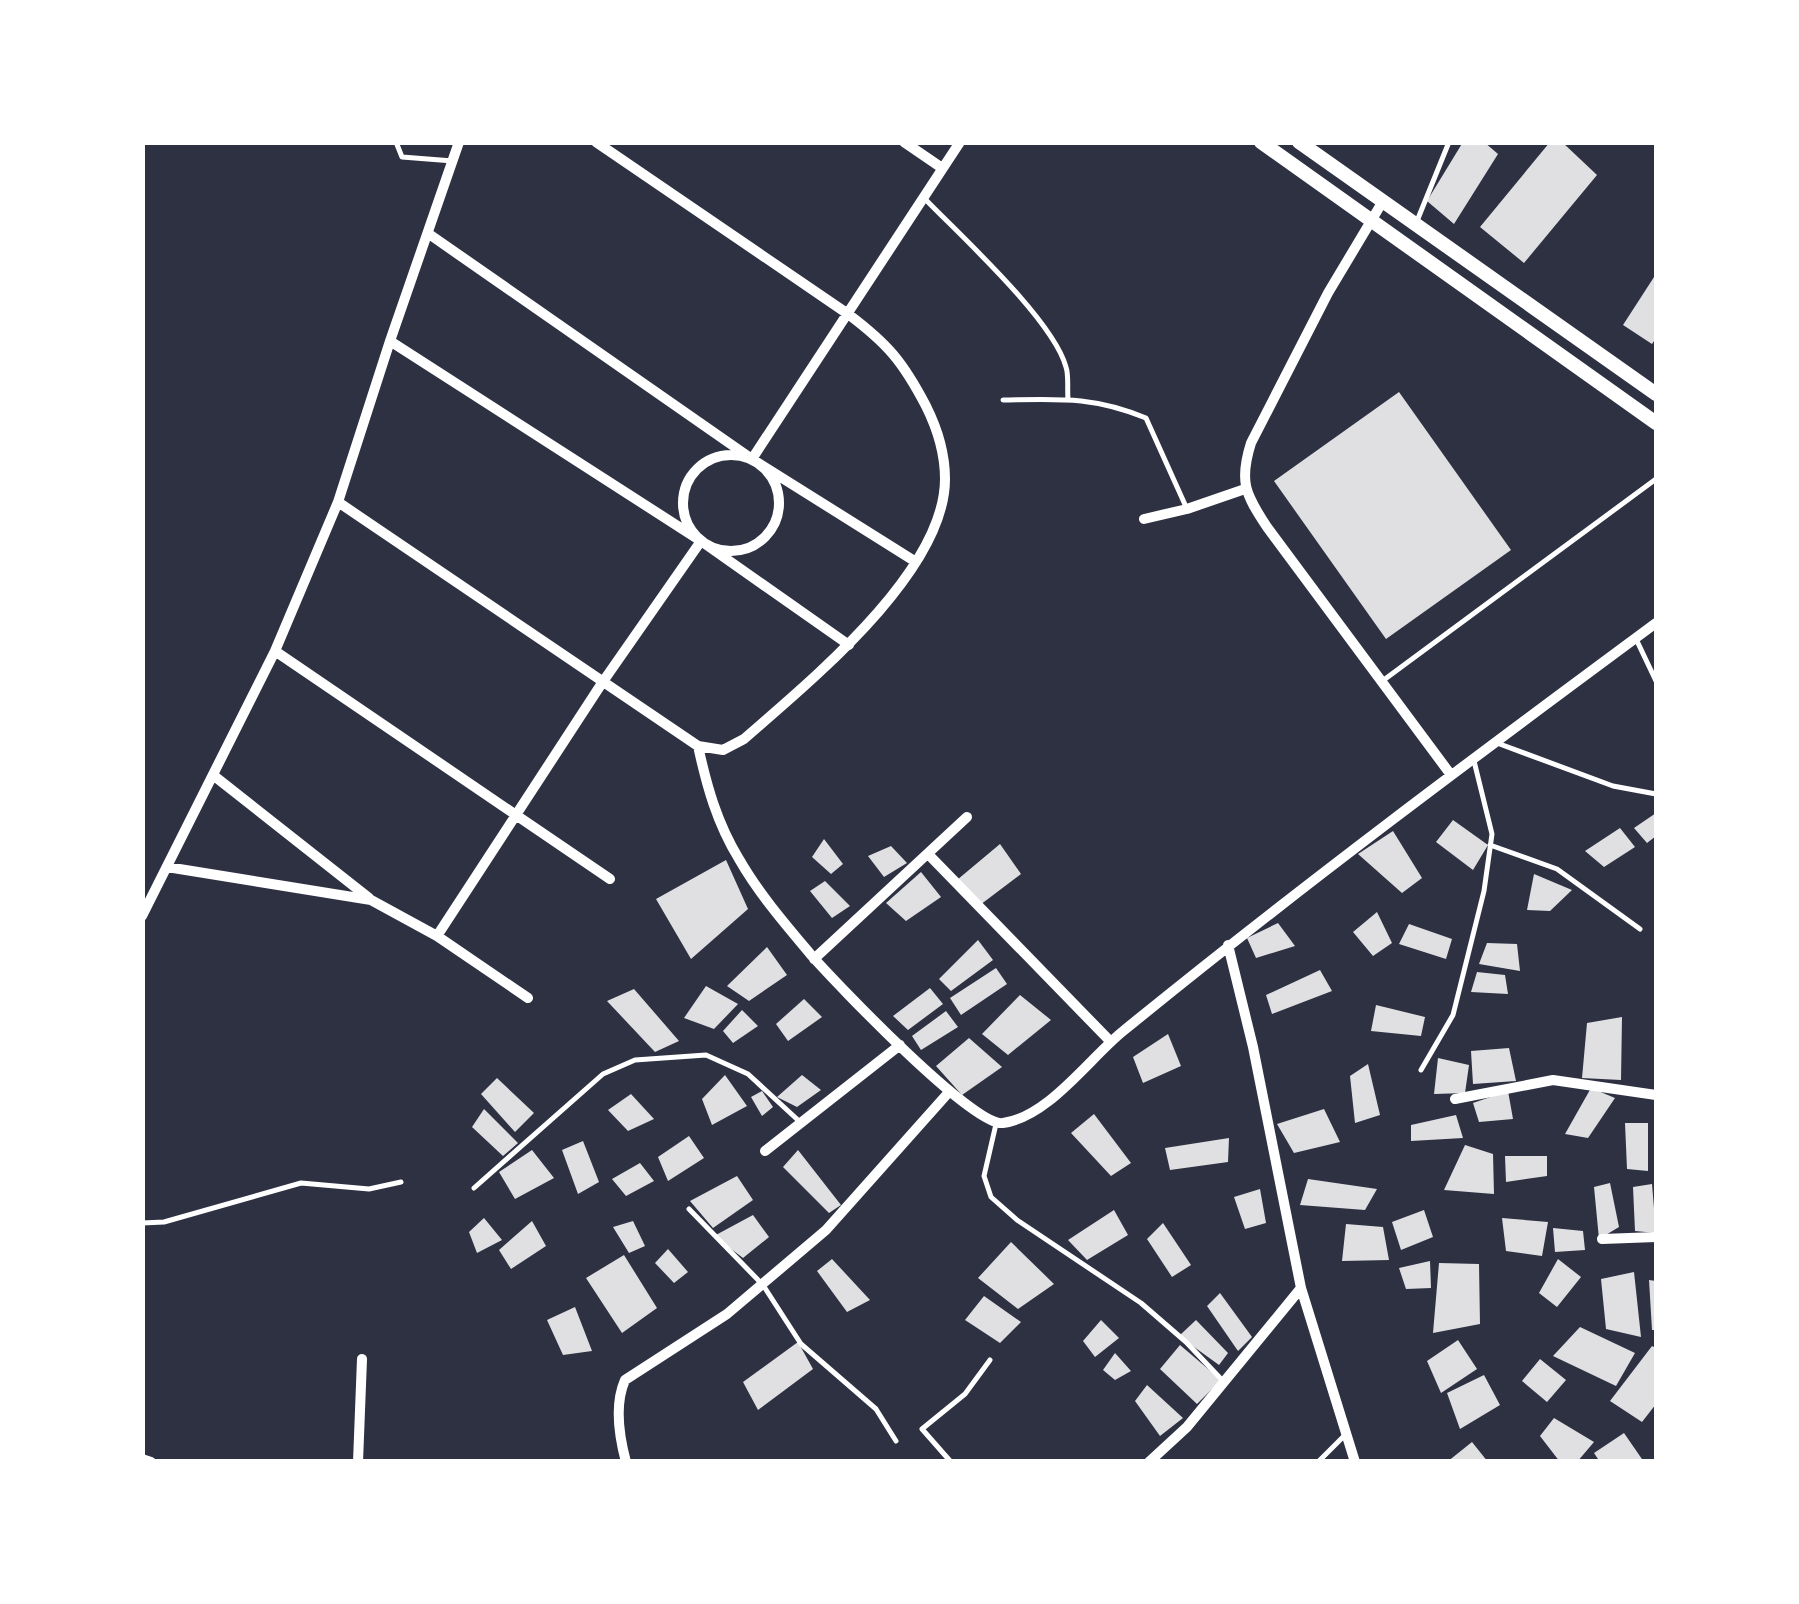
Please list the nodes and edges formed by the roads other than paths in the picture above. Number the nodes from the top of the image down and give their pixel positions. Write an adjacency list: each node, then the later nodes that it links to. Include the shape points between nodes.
1 (396, 142): 9 (lane, via 402,157)
2 (459, 142): 9 (street)
3 (596, 142): 16 (street)
4 (904, 142): 10 (street)
5 (960, 142): 10 (street)
6 (1261, 142): 13 (main road)
7 (1298, 142): 12 (main road)
8 (1449, 142): 14 (lane)
9 (453, 161): 15 (street)
10 (942, 168): 11 (street)
11 (924, 198): 16 (street); 19 (lane, via 1046,332 1066,366)
12 (1383, 201): 13 (street); 14 (main road)
13 (1371, 221): 21 (main road); 24 (street, via 1252,443 1243,468)
14 (1416, 224): 18 (main road)
15 (429, 234): 17 (street); 22 (street)
16 (848, 314): 22 (street); 29 (street, via 908,372 938,428 946,480 938,520)
17 (390, 341): 25 (street); 28 (street)
18 (1656, 394)
19 (1068, 398): 20 (lane); 26 (lane, via 1146,418)
20 (1003, 400)
21 (1656, 424)
22 (752, 459): 28 (street, via 721,456 694,471 684,515); 28 (street, via 765,468 780,498 773,529 762,541 732,552); 29 (street)
23 (1656, 479): 35 (lane)
24 (1245, 489): 26 (street); 35 (street)
25 (338, 502): 33 (street); 36 (street)
26 (1186, 509): 27 (street)
27 (1144, 519)
28 (701, 541): 32 (street); 36 (street)
29 (916, 562): 32 (street)
30 (1656, 623): 31 (street)
31 (1635, 638): 34 (lane); 37 (street)
32 (849, 645): 38 (street, via 744,740 723,750)
33 (275, 651): 40 (street); 43 (street)
34 (1656, 681)
35 (1381, 682): 41 (street)
36 (602, 683): 38 (street); 43 (street)
37 (1494, 742): 39 (street); 42 (lane, via 1613,786)
38 (698, 746): 54 (street, via 712,808 739,859)
39 (1473, 758): 41 (street); 45 (lane)
40 (213, 775): 47 (street); 49 (street)
41 (1450, 775): 53 (street)
42 (1656, 794)
43 (516, 816): 48 (street); 52 (street)
44 (967, 817): 46 (street)
45 (1490, 845): 51 (lane, via 1557,870); 58 (lane, via 1453,1015)
46 (928, 854): 54 (street); 56 (street)
47 (167, 868): 49 (street); 50 (street)
48 (610, 879)
49 (372, 900): 52 (street)
50 (142, 916)
51 (1640, 929)
52 (437, 936): 55 (street)
53 (1228, 945): 56 (street); 72 (street)
54 (814, 958): 57 (street)
55 (528, 998)
56 (1110, 1041): 63 (street, via 1054,1097)
57 (900, 1045): 59 (street); 62 (street)
58 (1422, 1070)
59 (948, 1092): 63 (street); 71 (street, via 826,1230)
60 (1656, 1095): 61 (street, via 1553,1080)
61 (1454, 1099)
62 (801, 1123): 64 (street); 66 (lane, via 748,1074 706,1054 635,1060 603,1074)
63 (996, 1124): 75 (lane, via 984,1176 991,1198 1141,1303)
64 (764, 1150)
65 (400, 1182): 68 (lane, via 370,1189 300,1183)
66 (474, 1188)
67 (689, 1209): 71 (lane)
68 (142, 1223)
69 (1656, 1238): 70 (street)
70 (1602, 1239)
71 (763, 1285): 77 (lane, via 801,1344 876,1408); 81 (street, via 625,1380 619,1414)
72 (1301, 1288): 75 (street); 76 (street)
73 (362, 1359): 80 (street)
74 (990, 1360): 82 (lane, via 964,1394 922,1429)
75 (1224, 1382): 83 (street)
76 (1346, 1434): 84 (lane); 85 (street)
77 (896, 1441)
78 (142, 1458): 79 (street)
79 (151, 1462)
80 (358, 1462)
81 (626, 1462)
82 (951, 1462)
83 (1149, 1462)
84 (1318, 1462)
85 (1355, 1462)

